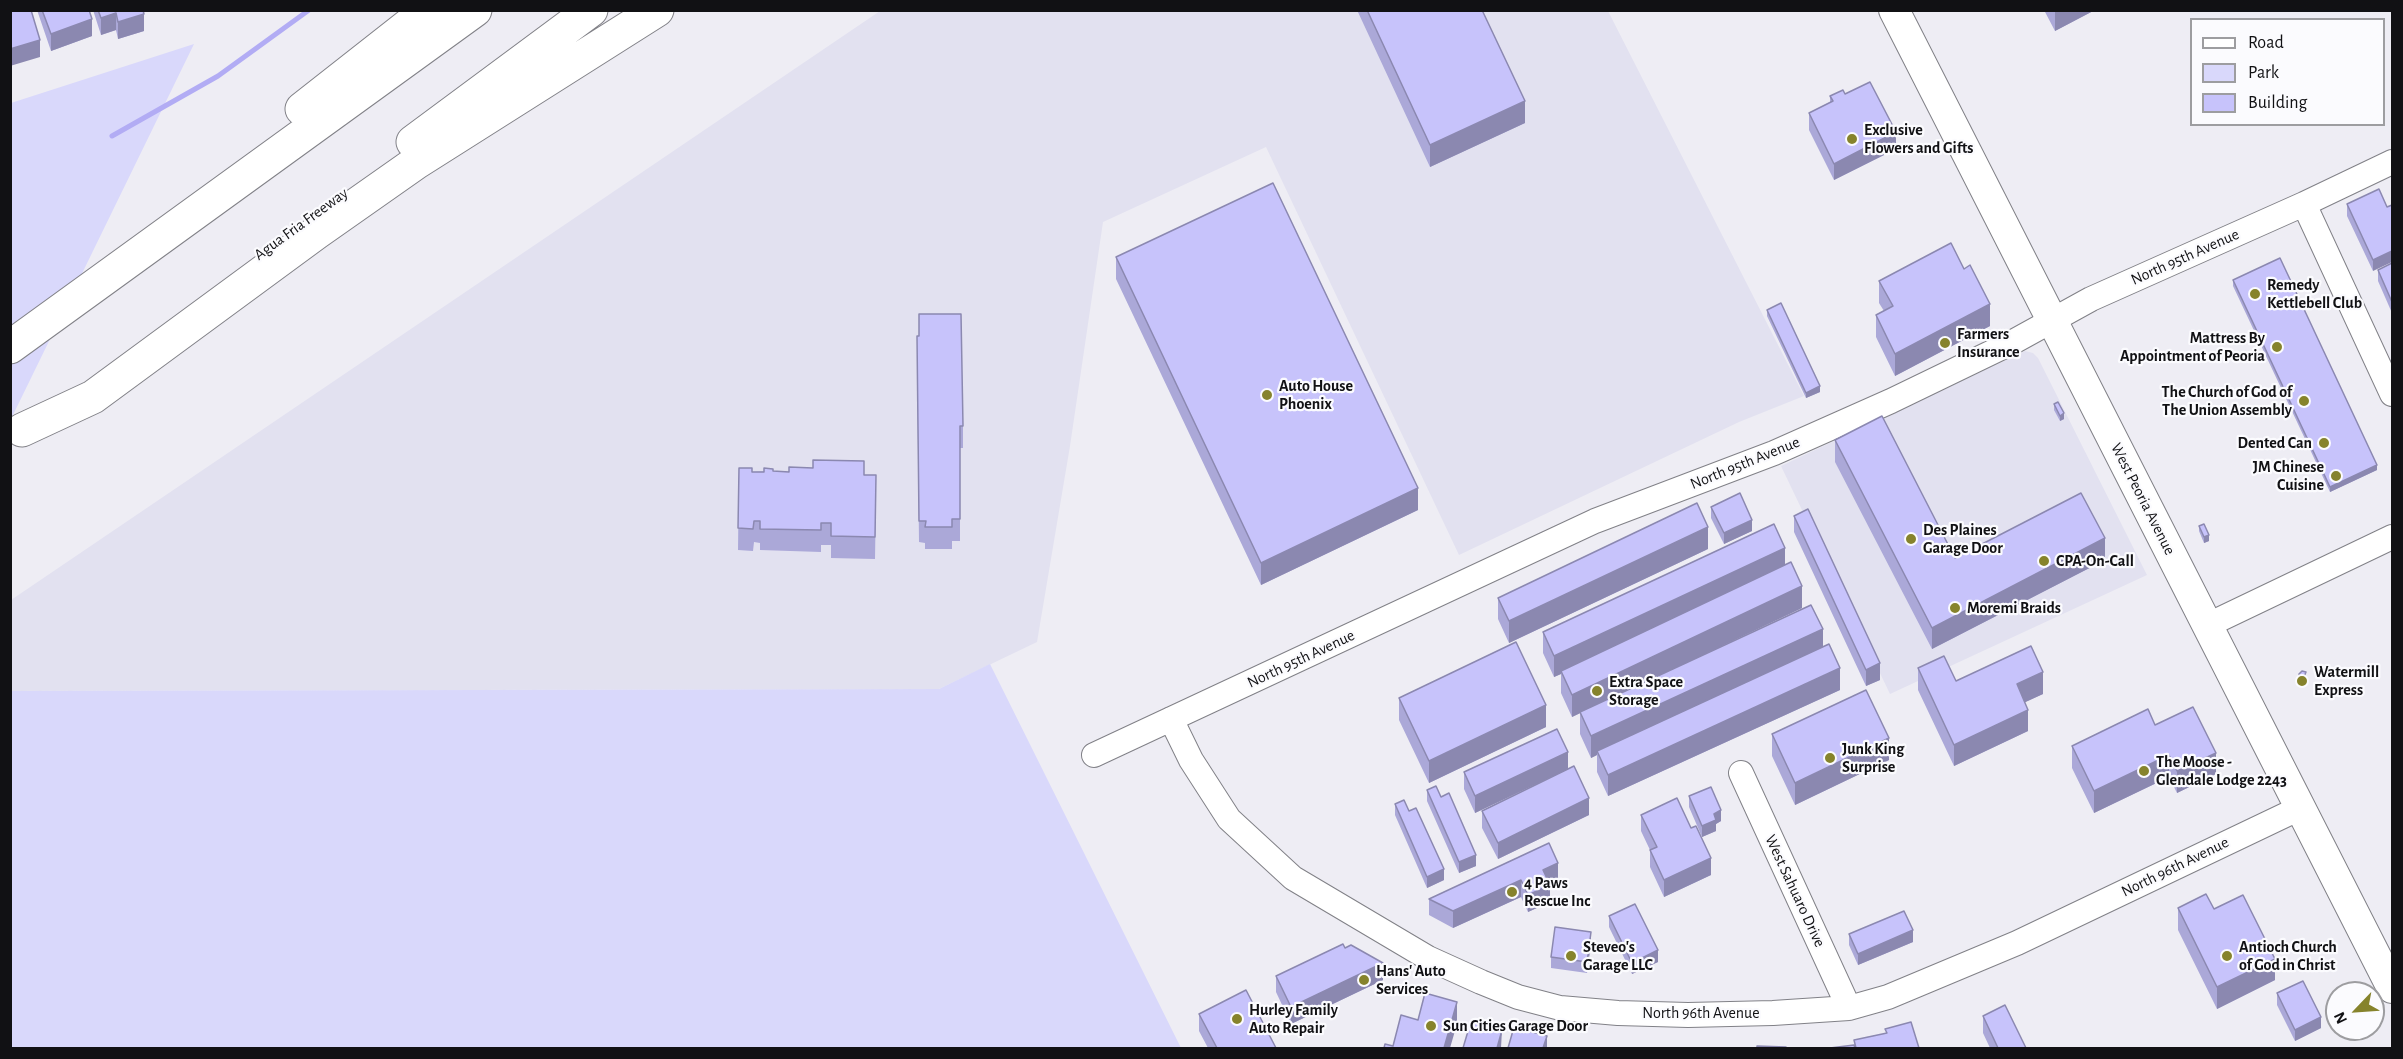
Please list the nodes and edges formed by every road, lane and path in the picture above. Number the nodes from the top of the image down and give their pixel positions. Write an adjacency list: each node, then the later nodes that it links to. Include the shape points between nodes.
1 (428, 10): 9 (highway, via 255,144 31,305)
2 (475, 10): 10 (highway)
3 (591, 10): 12 (highway, Agua Fria Freeway, via 215,288 82,380)
4 (657, 10): 12 (highway, via 417,162 93,397)
5 (1894, 10): 8 (main road, West Peoria Avenue)
6 (2392, 162): 7 (street, North 95th Avenue)
7 (2304, 204): 8 (street, North 95th Avenue); 11 (street)
8 (2052, 320): 14 (main road, West Peoria Avenue); 15 (street, North 95th Avenue, via 1891,401 1774,453 1595,521)
9 (10, 330)
10 (10, 347)
11 (2392, 394)
12 (16, 434)
13 (2392, 537): 14 (street)
14 (2208, 625): 18 (main road, West Peoria Avenue)
15 (1172, 719): 16 (street, North 95th Avenue); 20 (street, North 96th Avenue, via 1191,760 1229,819 1293,878 1428,958 1481,982 1560,1008 1618,1013 1710,1015)
16 (1094, 755)
17 (1741, 773): 20 (street, West Sahuaro Drive)
18 (2300, 808): 19 (main road, West Peoria Avenue); 20 (street, North 96th Avenue, via 2017,943 1888,997)
19 (2392, 988)
20 (1850, 1008)

